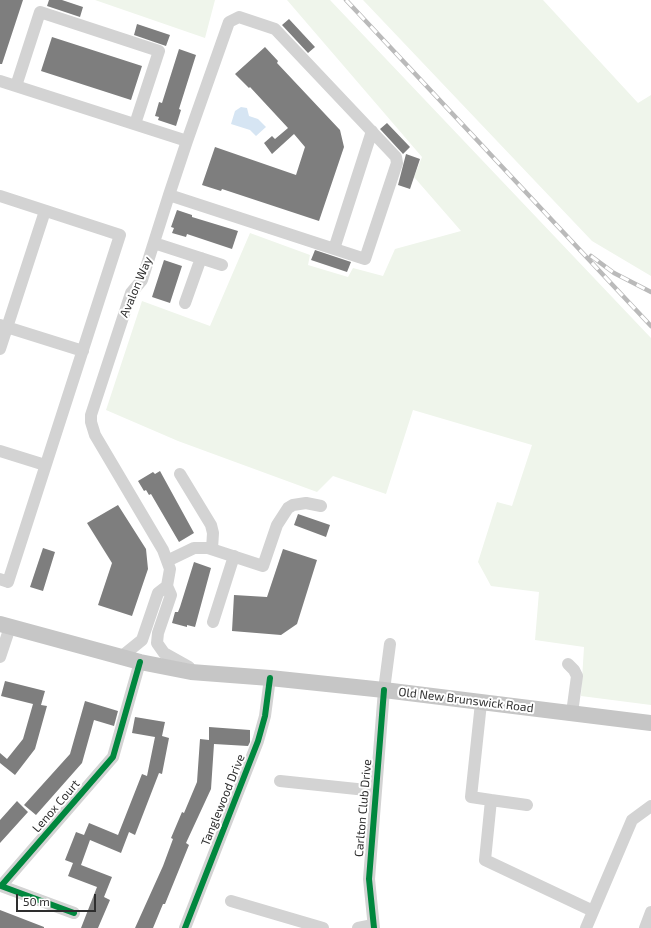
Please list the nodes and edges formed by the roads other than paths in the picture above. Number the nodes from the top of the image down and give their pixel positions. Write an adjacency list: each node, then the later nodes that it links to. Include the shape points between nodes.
1 (0, 81): 2 (street)
2 (16, 86): 3 (street); 3 (street, via 40,12 159,51)
3 (135, 124): 5 (street)
4 (372, 132): 5 (street, Avalon Way, via 275,29 239,17 229,22 226,29); 10 (street); 10 (street, Avalon Way, via 396,157 397,163 365,259)
5 (187, 141): 7 (street, Avalon Way)
6 (0, 196): 8 (street)
7 (169, 196): 9 (street, Avalon Way); 10 (street)
8 (45, 210): 14 (street); 16 (street, via 120,235)
9 (154, 243): 11 (street); 23 (street, Avalon Way, via 142,280 131,293 91,414 91,422 95,435 164,550)
10 (334, 249)
11 (201, 258): 12 (street); 13 (street)
12 (222, 265)
13 (185, 303)
14 (4, 326): 15 (street); 16 (street)
15 (0, 349)
16 (83, 351): 18 (street)
17 (0, 451): 18 (street)
18 (45, 466): 24 (street, via 8,582)
19 (180, 474): 21 (street, via 211,525 214,533)
20 (321, 506): 22 (street, via 306,503 288,508 277,525 263,566)
21 (212, 549): 22 (street); 23 (street, via 194,548)
22 (234, 556): 26 (street)
23 (167, 562): 25 (street, Avalon Way, via 170,569)
24 (0, 579)
25 (167, 586): 30 (street, via 158,594 142,640); 33 (street, Avalon Way, via 171,595 157,643 164,653 174,660)
26 (214, 622)
27 (5, 626): 29 (street); 30 (main road, Old New Brunswick Road)
28 (390, 644): 35 (street, Carlton Club Drive)
29 (0, 657)
30 (121, 657): 31 (main road, Old New Brunswick Road)
31 (140, 662): 33 (main road, Old New Brunswick Road); 46 (street, Lenox Court, via 113,757 1,886)
32 (568, 664): 37 (street, via 577,676)
33 (201, 673): 34 (main road, Old New Brunswick Road)
34 (270, 678): 35 (main road, Old New Brunswick Road); 49 (street, Tanglewood Drive, via 265,716 258,741)
35 (384, 690): 36 (main road, Old New Brunswick Road); 40 (street, Carlton Club Drive)
36 (481, 703): 37 (main road, Old New Brunswick Road); 41 (street, via 471,798)
37 (572, 713): 38 (main road, Old New Brunswick Road)
38 (651, 723)
39 (280, 781): 40 (street)
40 (376, 791): 48 (street, Carlton Club Drive, via 369,879)
41 (491, 800): 42 (street); 45 (street, via 485,860)
42 (527, 805)
43 (651, 806): 45 (street, via 632,820)
44 (231, 901): 50 (street)
45 (593, 911): 52 (street)
46 (74, 913)
47 (651, 914): 53 (street)
48 (374, 926): 51 (street)
49 (185, 928)
50 (323, 928)
51 (358, 928)
52 (586, 928)
53 (645, 928)

